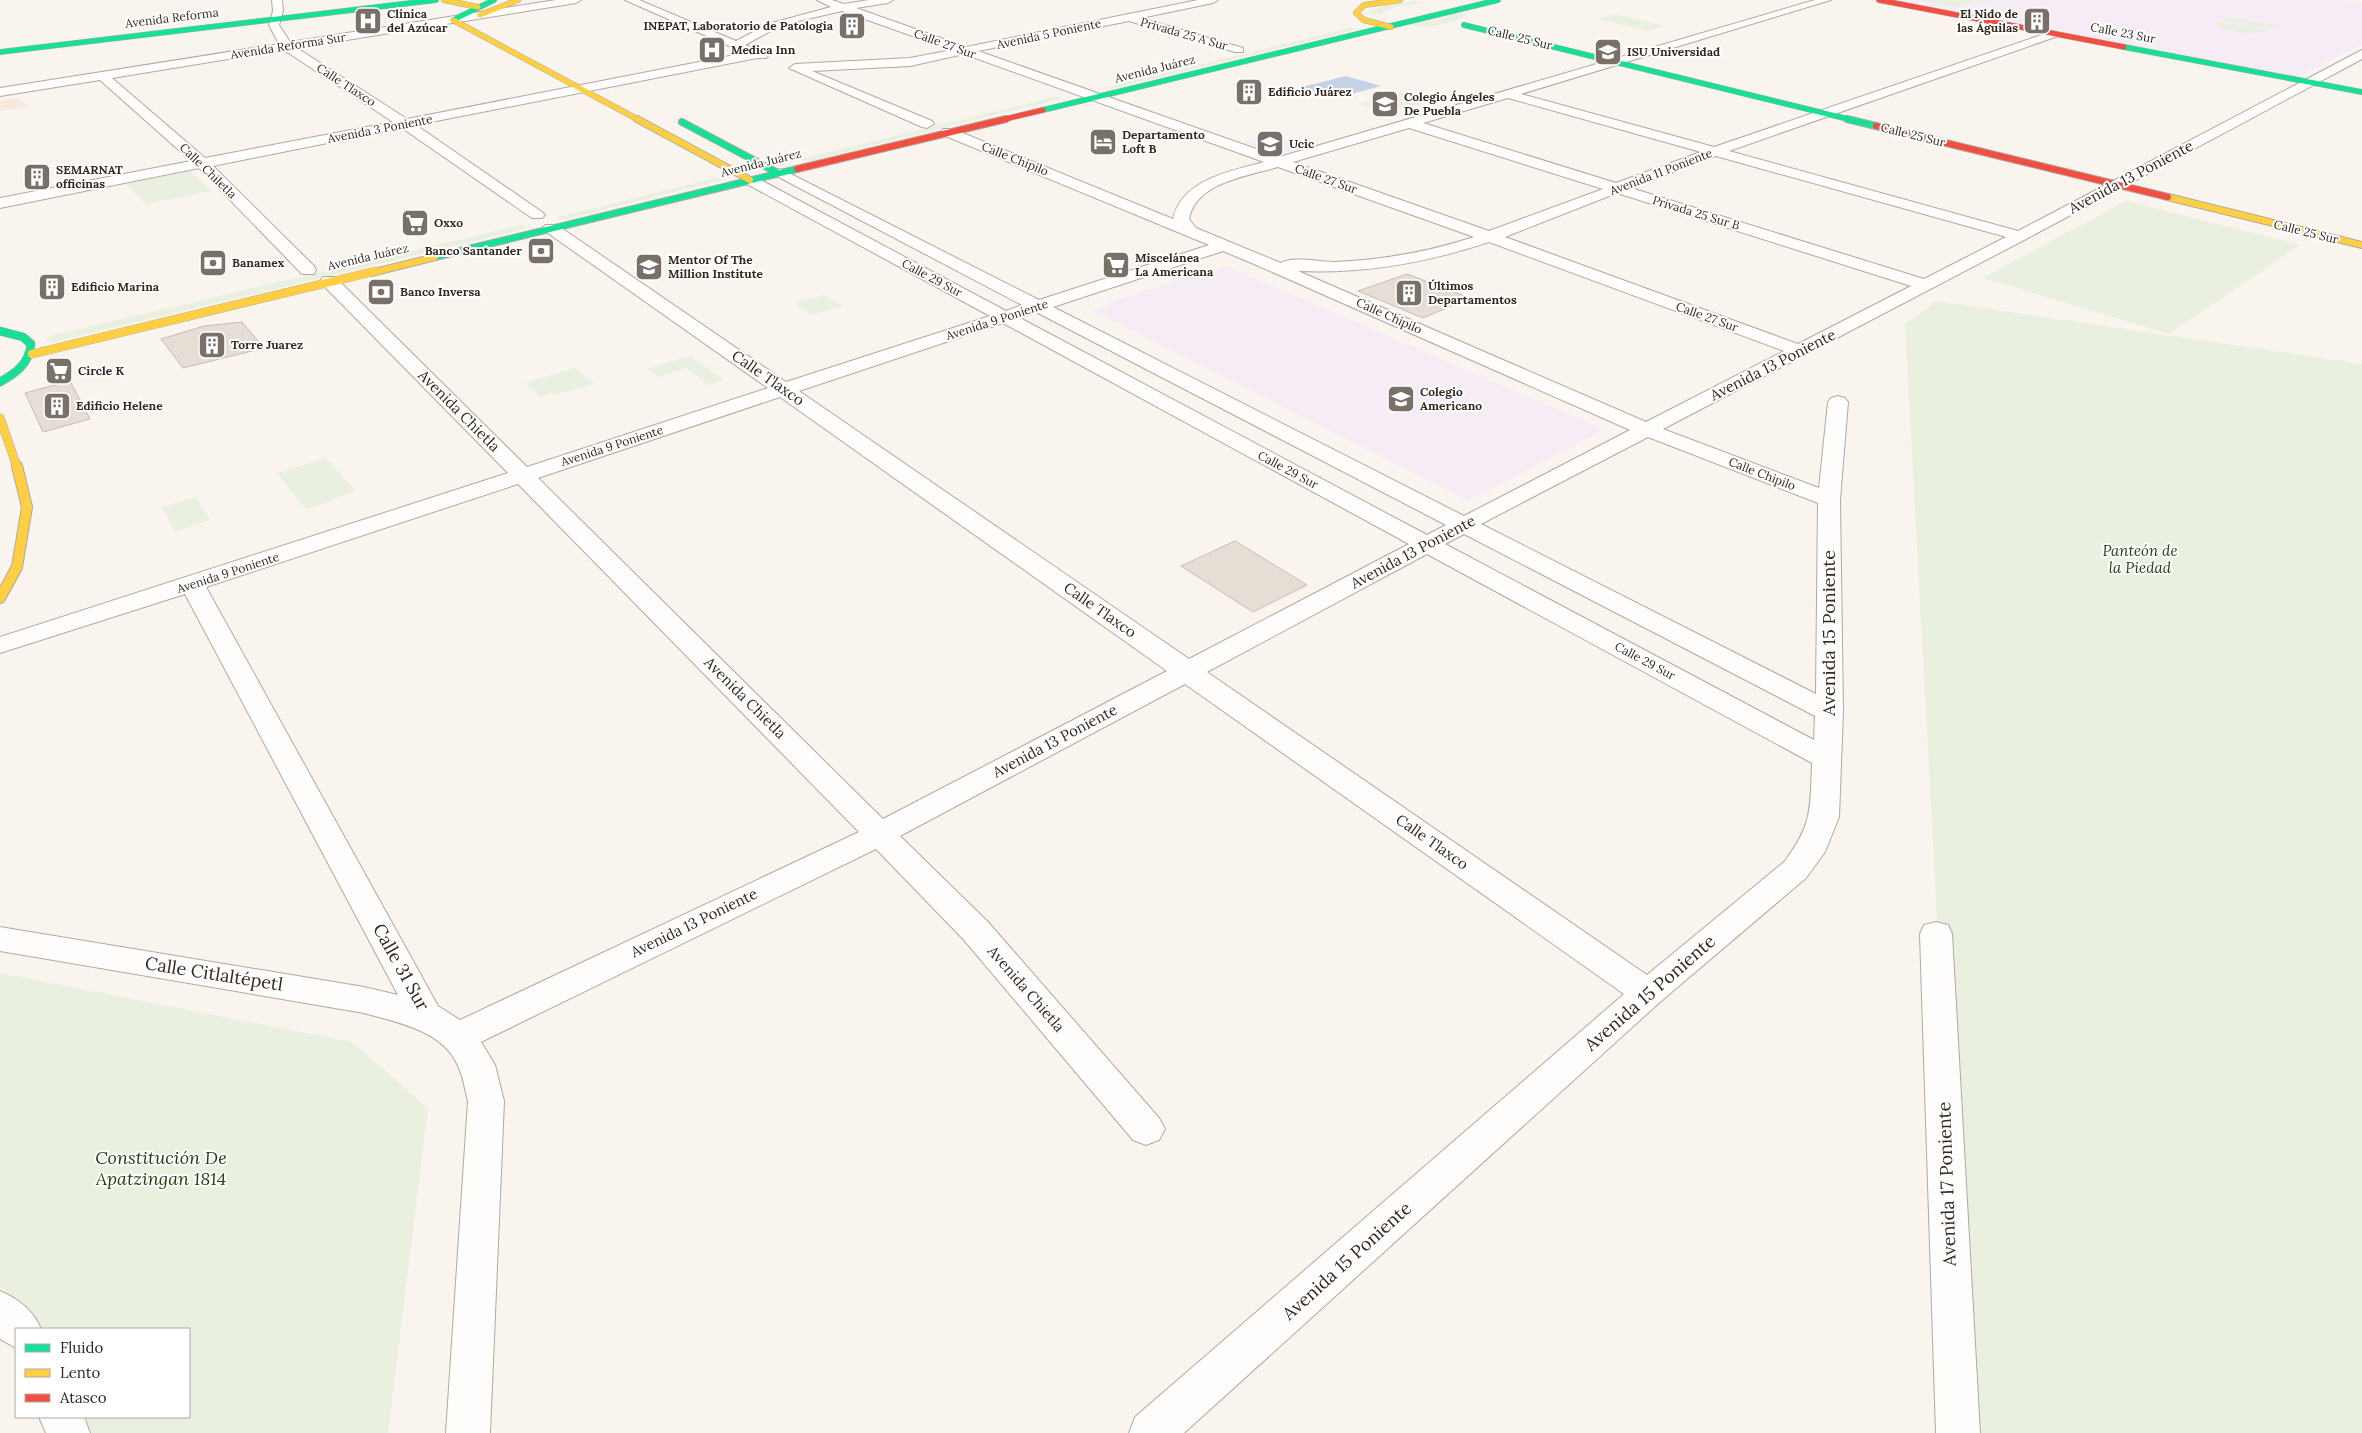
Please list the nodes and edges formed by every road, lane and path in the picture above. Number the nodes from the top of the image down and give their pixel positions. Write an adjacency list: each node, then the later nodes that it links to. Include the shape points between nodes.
1 (370, 0): 19 (main road, Avenida Reforma)
2 (436, 0): 19 (main road, Avenida Reforma)
3 (444, 0): 20 (main road)
4 (494, 0): 20 (main road)
5 (518, 0): 20 (main road)
6 (576, 0): 20 (street)
7 (630, 0): 32 (street, Calle Chipilo)
8 (822, 0): 17 (street, Calle 27 Sur)
9 (888, 0): 17 (street)
10 (1213, 0): 21 (street, Avenida 5 Poniente)
11 (1400, 0): 15 (main road)
12 (1498, 0): 18 (main road, Avenida Juárez)
13 (1826, 0): 40 (street)
14 (1879, 0): 30 (main road, Calle 23 Sur)
15 (1369, 1): 23 (main road, via 1356,12)
16 (1446, 1): 18 (main road); 23 (main road)
17 (844, 8): 32 (street, via 772,25); 36 (street, Calle 27 Sur)
18 (1466, 8): 25 (main road, via 1476,17); 26 (main road, Avenida Juárez)
19 (276, 10): 31 (main road, Avenida Reforma); 33 (street, Calle Tlaxco, via 274,25); 35 (main road, Avenida Reforma)
20 (479, 11): 22 (main road); 24 (main road)
21 (1128, 18): 34 (street, Privada 25 A Sur); 36 (street, Avenida 5 Poniente)
22 (453, 20): 33 (street, Avenida Reforma Sur); 47 (main road)
23 (1364, 20): 26 (main road); 28 (main road)
24 (498, 24)
25 (1464, 25): 27 (main road); 40 (main road, Calle 25 Sur)
26 (1388, 26): 29 (main road); 48 (main road, Avenida Juárez)
27 (1452, 27)
28 (1330, 28)
29 (1429, 29)
30 (2054, 34): 44 (main road, Calle 23 Sur); 54 (street, Avenida 11 Poniente)
31 (0, 44)
32 (737, 45): 37 (street, Calle Chipilo)
33 (286, 46): 43 (street, Avenida Reforma Sur); 57 (street, Calle Tlaxco)
34 (1244, 49): 39 (main road, Avenida Juárez)
35 (0, 52)
36 (967, 52): 41 (street, Avenida 5 Poniente, via 886,65); 46 (street, Calle 27 Sur)
37 (759, 54): 41 (street, Calle Chipilo); 45 (street, Avenida 3 Poniente)
38 (2362, 54): 44 (street, Avenida 13 Poniente)
39 (1211, 56)
40 (1616, 62): 53 (street); 54 (main road, Calle 25 Sur)
41 (786, 65): 58 (street, Calle Chipilo)
42 (592, 75): 45 (main road)
43 (103, 76): 49 (street, Avenida Reforma Sur); 62 (street, Calle Chiletla)
44 (2309, 82): 50 (main road, Calle 23 Sur); 65 (street, Avenida 13 Poniente)
45 (610, 84): 47 (street, Avenida 3 Poniente); 51 (main road)
46 (1072, 89): 48 (street, Calle 27 Sur); 52 (main road)
47 (583, 90): 57 (street, Avenida 3 Poniente); 63 (main road)
48 (1093, 91): 58 (main road, Avenida Juárez); 61 (street, Calle 27 Sur)
49 (0, 92)
50 (2362, 92)
51 (626, 93)
52 (1053, 94)
53 (1507, 94): 56 (street); 60 (street)
54 (1825, 113): 60 (street, Avenida 11 Poniente); 65 (main road, Calle 25 Sur)
55 (668, 115): 63 (main road)
56 (1408, 123): 61 (street); 66 (street, Privada 25 Sur B)
57 (405, 124): 62 (street, Avenida 3 Poniente); 68 (street, Calle Tlaxco)
58 (937, 125): 59 (main road, Avenida Juárez); 63 (main road, Avenida Juárez); 70 (street, Calle Chipilo)
59 (908, 128)
60 (1715, 151): 66 (street, Avenida 11 Poniente); 71 (street)
61 (1277, 162): 70 (street, via 1224,178 1196,193 1182,210 1181,220); 72 (street, Calle 27 Sur)
62 (202, 163): 67 (street, Avenida 3 Poniente); 76 (street, Calle Chiletla)
63 (760, 169): 64 (main road, Avenida Juárez); 68 (main road, Avenida Juárez); 79 (street, Calle 29 Sur); 80 (street, Calle 29 Sur)
64 (713, 174)
65 (2115, 184): 71 (street, Avenida 13 Poniente); 74 (main road, Calle 25 Sur)
66 (1616, 188): 72 (street, Avenida 11 Poniente); 78 (street, Privada 25 Sur B)
67 (0, 203)
68 (545, 219): 69 (main road, Avenida Juárez); 76 (main road, Avenida Juárez); 87 (street, Calle Tlaxco)
69 (519, 220)
70 (1191, 232): 73 (street, Calle Chipilo)
71 (2020, 236): 78 (street, Avenida 13 Poniente)
72 (1490, 237): 75 (street, Avenida 11 Poniente, via 1442,253 1356,267 1319,268); 84 (street, Calle 27 Sur)
73 (1224, 245): 75 (street, Calle Chipilo); 79 (street, Avenida 9 Poniente)
74 (2362, 246)
75 (1260, 260): 90 (street, Calle Chipilo)
76 (318, 272): 77 (main road, Avenida Juárez); 85 (main road, Avenida Juárez); 91 (street, Avenida Chietla)
77 (289, 274)
78 (1926, 285): 84 (street, Avenida 13 Poniente)
79 (1038, 306): 80 (street, Avenida 9 Poniente); 93 (street, Calle 29 Sur)
80 (1005, 317): 87 (street, Avenida 9 Poniente); 94 (street, Calle 29 Sur)
81 (0, 331): 83 (main road)
82 (38, 333): 83 (main road)
83 (23, 337): 85 (main road, via 31,344)
84 (1801, 351): 90 (street, Avenida 13 Poniente)
85 (32, 354): 86 (main road, via 25,365)
86 (0, 382)
87 (784, 390): 91 (street, Avenida 9 Poniente); 98 (street, Calle Tlaxco)
88 (1838, 402): 92 (street, Avenida 15 Poniente)
89 (0, 418): 96 (main road, via 20,474 27,507 17,567)
90 (1647, 430): 92 (street, Calle Chipilo); 93 (street, Avenida 13 Poniente)
91 (523, 476): 95 (street, Avenida 9 Poniente); 101 (street, Avenida Chietla)
92 (1829, 500): 99 (street, Avenida 15 Poniente)
93 (1463, 525): 94 (street, Avenida 13 Poniente); 99 (street, Calle 29 Sur)
94 (1427, 544): 98 (street, Avenida 13 Poniente); 100 (street, Calle 29 Sur)
95 (192, 584): 97 (street, Avenida 9 Poniente); 105 (street, Calle 31 Sur)
96 (0, 598)
97 (0, 645)
98 (1187, 671): 101 (street, Avenida 13 Poniente); 104 (street, Calle Tlaxco)
99 (1829, 712): 100 (street, Avenida 15 Poniente)
100 (1827, 759): 104 (street, Avenida 15 Poniente, via 1824,817 1810,851 1795,870)
101 (880, 834): 106 (street, Avenida 13 Poniente); 107 (street, Avenida Chietla, via 976,931)
102 (1936, 934): 114 (street, Avenida 17 Poniente)
103 (0, 939): 105 (street, Calle Citlaltépetl, via 355,998)
104 (1648, 993): 113 (street, Avenida 15 Poniente)
105 (426, 1016): 106 (street, Calle 31 Sur)
106 (458, 1037): 112 (street, Calle 31 Sur, via 477,1065 486,1101)
107 (1146, 1129)
108 (0, 1312): 109 (street)
109 (19, 1328)
110 (61, 1418): 111 (street)
111 (68, 1433)
112 (468, 1433)
113 (1150, 1433)
114 (1958, 1433)

